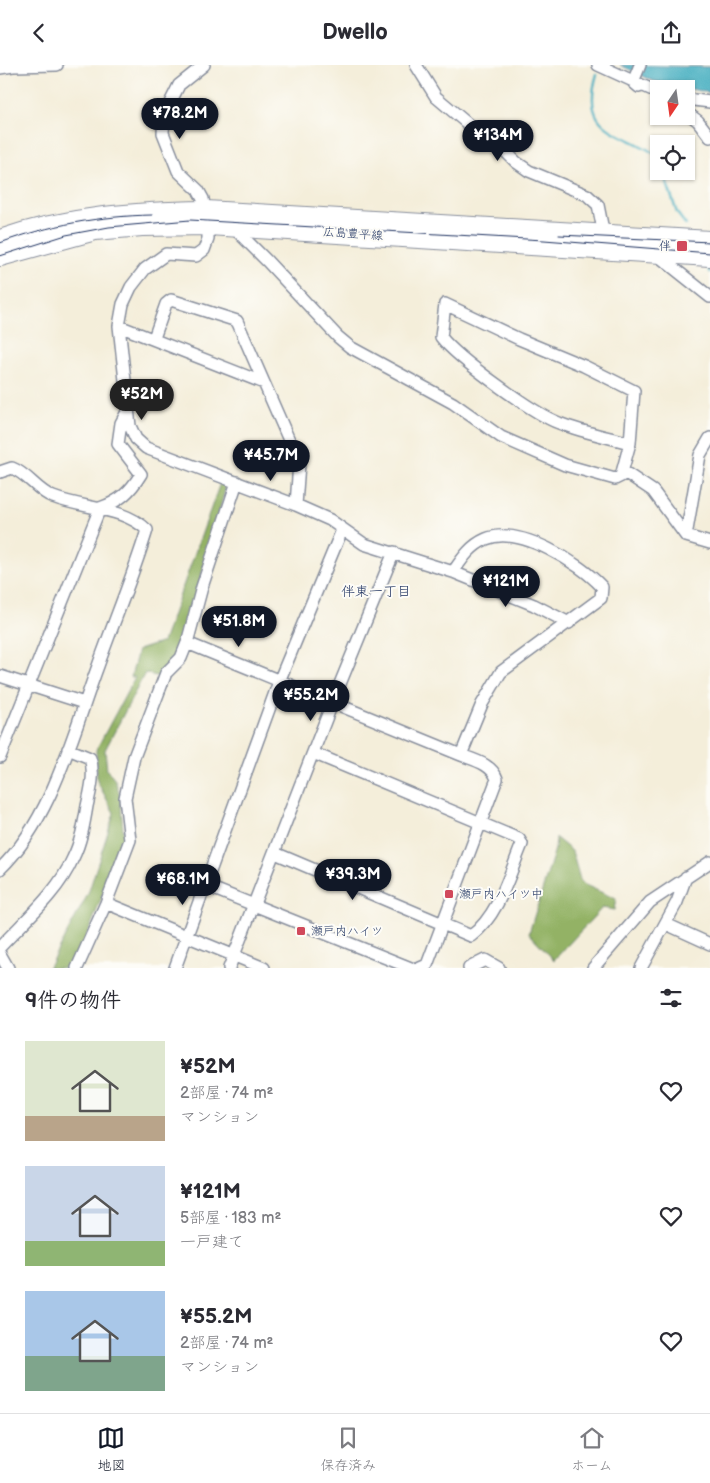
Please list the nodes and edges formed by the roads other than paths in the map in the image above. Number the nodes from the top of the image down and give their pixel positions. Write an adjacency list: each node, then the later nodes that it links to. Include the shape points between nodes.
1 (58, 65): 6 (street)
2 (204, 65): 14 (street, via 180,85 164,115 163,133 178,171 198,190)
3 (416, 65): 16 (street, via 436,97 475,130 497,143 516,162 529,171 587,195 598,205)
4 (598, 65): 7 (street)
5 (640, 65): 7 (street)
6 (0, 68)
7 (634, 80): 8 (street); 9 (street)
8 (650, 88)
9 (650, 96)
10 (695, 100): 11 (street)
11 (710, 102)
12 (695, 119): 13 (street)
13 (710, 137)
14 (207, 218): 15 (main road, 広島豊平線); 16 (main road, 広島豊平線); 17 (main road, 広島豊平線, via 143,211 93,217); 20 (main road, 広島豊平線, via 95,231); 23 (street, via 208,239 204,250 196,256 166,254 145,269 123,304)
15 (234, 228): 19 (main road, 広島豊平線); 29 (street, via 338,337 363,355 453,403 501,437 565,465 615,479)
16 (604, 235): 18 (main road, 広島豊平線)
17 (0, 239)
18 (710, 240)
19 (654, 253): 21 (main road, 広島豊平線); 22 (street)
20 (0, 257)
21 (710, 257)
22 (710, 297)
23 (119, 325): 24 (street); 26 (street)
24 (154, 338): 25 (street); 25 (street, via 171,299 226,316 237,321)
25 (264, 383): 32 (street, via 298,463)
26 (128, 408): 31 (street, via 130,426 136,439 146,448); 33 (street, via 121,423 118,444 142,473 132,489 117,502)
27 (710, 438): 35 (street, via 700,455)
28 (630, 443): 28 (street, via 557,423 488,377 441,337 445,304 584,365 634,391); 29 (street)
29 (623, 471): 35 (street, via 653,491)
30 (0, 472): 33 (street, via 12,468 52,497)
31 (237, 482): 32 (street); 40 (street)
32 (296, 505): 34 (street, via 330,520)
33 (100, 508): 43 (street); 45 (street, via 142,523 147,530)
34 (342, 531): 37 (street, via 364,544); 42 (street)
35 (686, 536): 36 (street)
36 (710, 543)
37 (394, 552): 38 (street); 44 (street)
38 (453, 572): 39 (street); 39 (street, via 469,549 500,535 522,539 555,552 593,577 602,587 601,598)
39 (570, 623): 48 (street, via 502,672 482,704)
40 (187, 643): 42 (street); 56 (street, via 166,673 134,757 124,798 130,840)
41 (0, 676): 43 (street)
42 (280, 679): 44 (street); 55 (street)
43 (30, 686): 45 (street); 49 (street)
44 (333, 701): 47 (street); 48 (street)
45 (84, 703): 46 (street)
46 (68, 749): 53 (street, via 41,812 24,842); 62 (street, via 90,758 93,764 78,845 60,881)
47 (313, 753): 50 (street); 51 (street)
48 (461, 755): 50 (street, via 488,767 497,779)
49 (0, 757)
50 (480, 822): 58 (street); 58 (street, via 519,839 522,845 497,903 478,931 471,936)
51 (275, 853): 57 (street); 58 (street)
52 (710, 863): 54 (street)
53 (0, 869)
54 (686, 877): 59 (street); 74 (street, via 650,903)
55 (204, 885): 57 (street); 60 (street)
56 (106, 903): 60 (street); 66 (street)
57 (253, 904): 64 (street); 70 (street)
58 (442, 924): 71 (street, via 427,965)
59 (666, 924): 61 (street); 75 (street)
60 (187, 935): 64 (street); 67 (street)
61 (710, 944)
62 (0, 947)
63 (0, 954): 65 (street)
64 (234, 955): 68 (street); 69 (street)
65 (8, 968)
66 (77, 968)
67 (175, 968)
68 (229, 968)
69 (264, 968)
70 (411, 968)
71 (420, 968)
72 (469, 968): 73 (street, via 485,960)
73 (499, 968)
74 (593, 968)
75 (641, 968)

